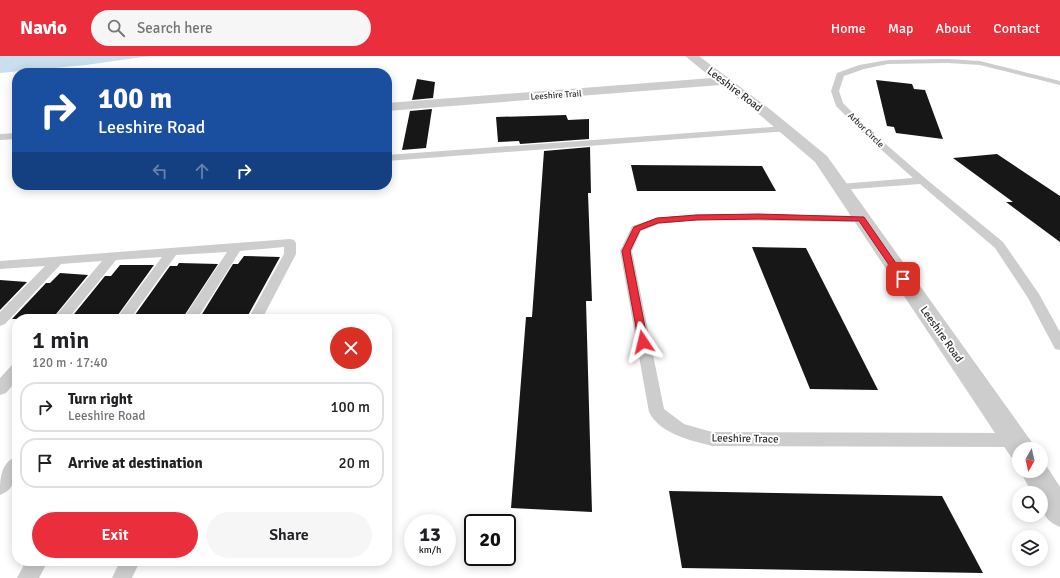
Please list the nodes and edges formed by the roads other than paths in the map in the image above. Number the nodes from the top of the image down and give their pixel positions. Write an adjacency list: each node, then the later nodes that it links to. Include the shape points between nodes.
1 (691, 56): 2 (street, Leeshire Road)
2 (725, 81): 4 (street, Leeshire Trail); 5 (street, Leeshire Road)
3 (1060, 83): 9 (lane, Arbor Circle, via 980,62 888,62 840,75 835,91 839,104)
4 (392, 107)
5 (786, 129): 8 (lane); 10 (street, Leeshire Road, via 821,159)
6 (12, 136): 7 (lane)
7 (0, 137)
8 (392, 158)
9 (922, 181): 10 (lane); 22 (lane, Arbor Circle, via 999,245 1034,297)
10 (840, 186): 11 (street, Leeshire Road)
11 (861, 219): 25 (street, Leeshire Road); 26 (lane, Leeshire Trace, via 697,217 657,220 636,229 626,251 656,412 679,430 712,439)
12 (236, 247): 13 (lane); 19 (lane); 20 (lane, via 290,242 290,254)
13 (173, 251): 14 (lane); 18 (lane)
14 (113, 256): 15 (lane); 17 (lane)
15 (58, 260): 16 (lane); 21 (lane)
16 (0, 265)
17 (64, 314)
18 (127, 314)
19 (193, 314)
20 (258, 314)
21 (0, 321)
22 (1060, 346)
23 (12, 375): 24 (lane)
24 (0, 389)
25 (1017, 442)
26 (1012, 444)
27 (12, 467): 29 (lane)
28 (1038, 478): 30 (street)
29 (0, 487)
30 (1060, 513)
31 (35, 566): 33 (lane)
32 (128, 566): 34 (lane)
33 (27, 578)
34 (122, 578)

